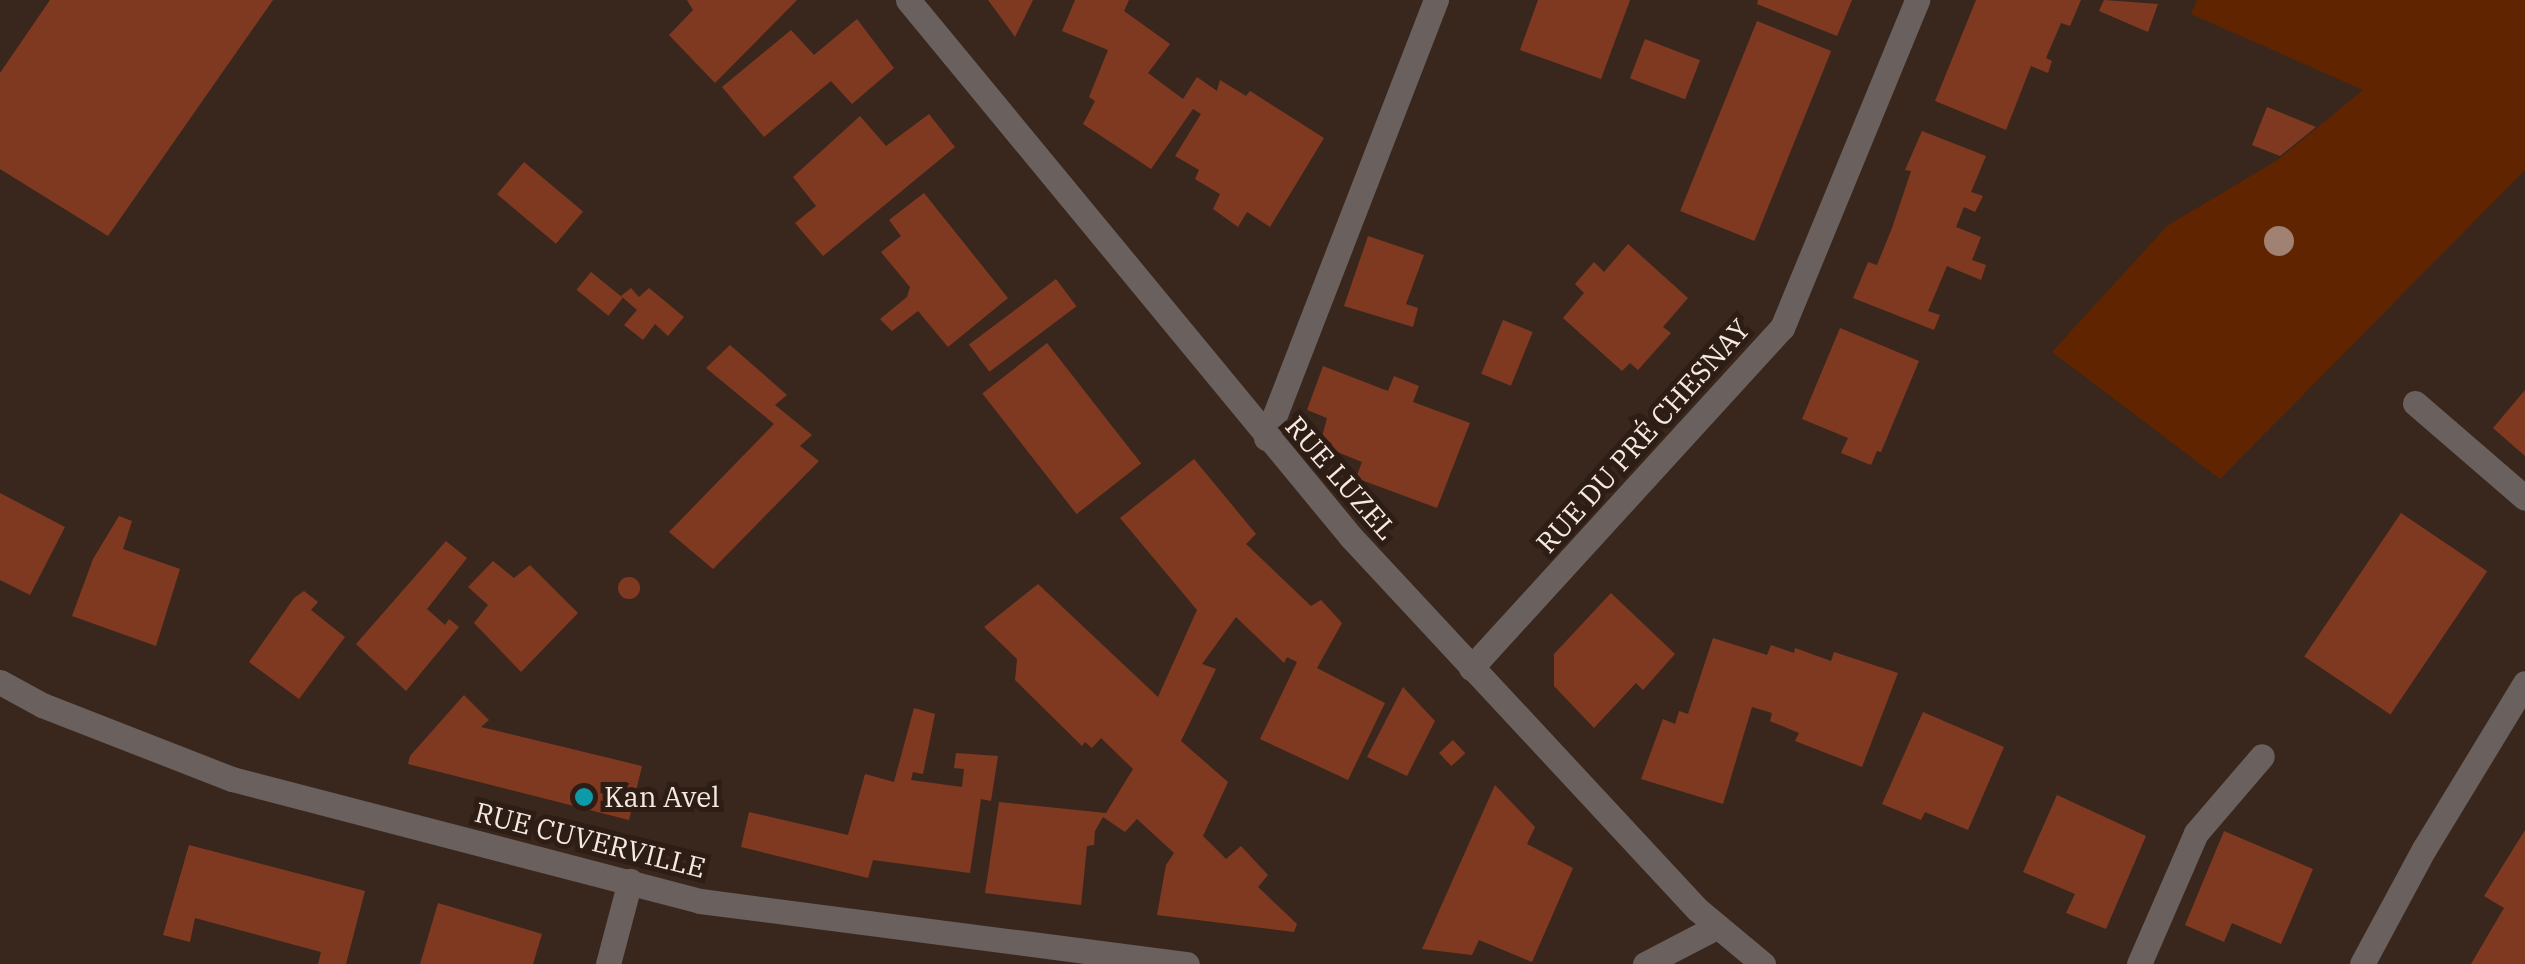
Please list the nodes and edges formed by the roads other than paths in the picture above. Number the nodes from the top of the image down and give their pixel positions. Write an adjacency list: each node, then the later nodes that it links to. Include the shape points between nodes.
1 (908, 0): 5 (street, RUE LUZEL)
2 (1436, 0): 5 (street)
3 (1917, 0): 7 (street, RUE DU PRÉ CHESNAY, via 1782,328)
4 (2415, 402): 6 (street)
5 (1266, 438): 7 (street, RUE LUZEL)
6 (2525, 498)
7 (1470, 668): 12 (street, RUE LUZEL)
8 (0, 682): 11 (street, RUE CUVERVILLE, via 42,705 232,779)
9 (2525, 683): 18 (street)
10 (2262, 756): 17 (street, via 2196,833)
11 (630, 881): 13 (street); 14 (street, RUE CUVERVILLE, via 700,901)
12 (1716, 927): 15 (street); 16 (street, RUE LUZEL)
13 (608, 964)
14 (1187, 964)
15 (1645, 964)
16 (1763, 964)
17 (2139, 964)
18 (2362, 964)

